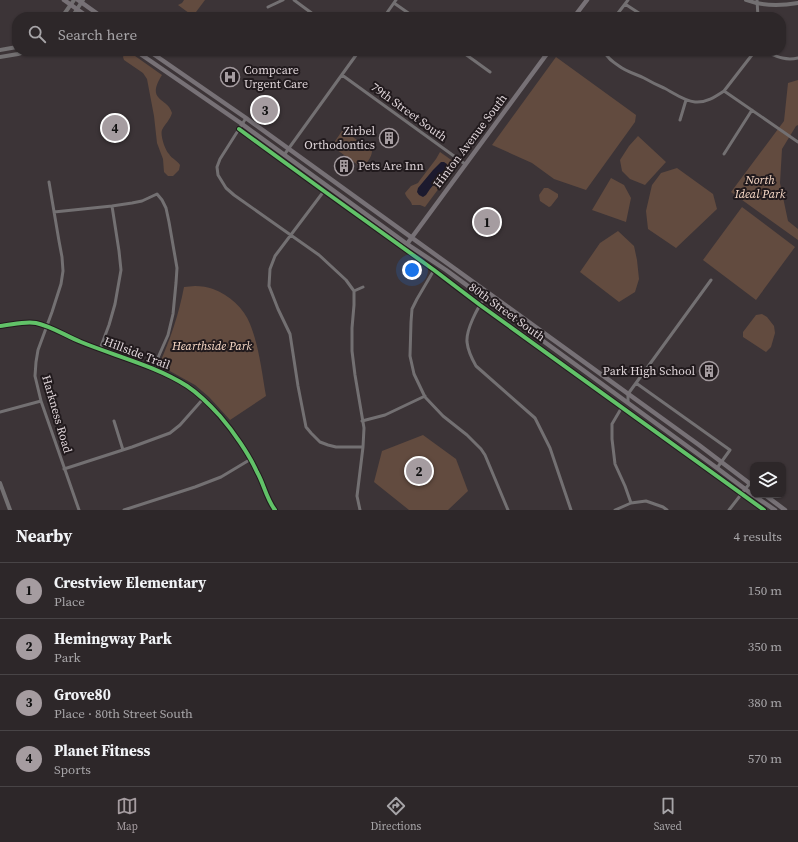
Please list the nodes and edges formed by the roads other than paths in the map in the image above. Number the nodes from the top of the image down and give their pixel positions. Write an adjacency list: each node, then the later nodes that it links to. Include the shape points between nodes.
1 (64, 0): 9 (main road)
2 (283, 0): 13 (street)
3 (294, 0): 19 (street)
4 (587, 0): 22 (main road)
5 (628, 0): 12 (street)
6 (746, 0): 10 (street)
7 (81, 1): 14 (street); 18 (main road)
8 (395, 1): 20 (street); 21 (street)
9 (72, 2): 14 (main road); 15 (street)
10 (757, 2): 11 (street, via 779,5); 25 (street)
11 (798, 2)
12 (625, 4): 23 (street); 24 (street)
13 (268, 7)
14 (77, 9): 16 (street); 17 (main road)
15 (65, 12)
16 (75, 12)
17 (81, 12)
18 (95, 12)
19 (310, 12)
20 (387, 12)
21 (408, 12)
22 (578, 12)
23 (619, 12)
24 (637, 12)
25 (758, 12)
26 (12, 48): 27 (street)
27 (0, 50)
28 (12, 55): 37 (street)
29 (143, 56): 46 (main road, 80th Street South)
30 (156, 56): 44 (main road, 80th Street South)
31 (355, 56): 40 (street)
32 (468, 56): 39 (street)
33 (545, 56): 51 (main road, Hinton Avenue South)
34 (606, 56): 42 (street, via 628,72)
35 (751, 56): 41 (street)
36 (776, 56): 38 (street, via 790,60)
37 (0, 57)
38 (798, 58)
39 (490, 72)
40 (342, 75): 48 (street); 51 (street, 79th Street South)
41 (724, 91): 42 (street, via 700,102); 43 (street)
42 (686, 100): 45 (street)
43 (752, 110): 47 (street); 50 (street)
44 (246, 118): 46 (street); 48 (main road, 80th Street South)
45 (680, 120)
46 (240, 127): 49 (main road, 80th Street South); 53 (street, 80th Street South); 56 (street, via 220,159 218,175 234,195)
47 (798, 142)
48 (288, 148): 49 (street); 57 (main road, 80th Street South)
49 (284, 154): 58 (main road, 80th Street South)
50 (724, 154)
51 (465, 164): 57 (main road, Hinton Avenue South)
52 (49, 182): 55 (street, Harkness Road)
53 (324, 191): 56 (street); 59 (street, 80th Street South)
54 (112, 206): 55 (street); 67 (street, via 121,270 115,304); 68 (street, via 142,201 157,194 166,208 177,268 173,314 168,335)
55 (54, 212): 66 (street, Harkness Road, via 63,270 62,284)
56 (291, 235): 62 (street, via 338,271); 79 (street, via 272,261 269,286 290,334 306,427 320,442 328,445)
57 (411, 238): 58 (main road, Hinton Avenue South); 70 (main road, 80th Street South)
58 (407, 244): 63 (main road, 80th Street South)
59 (434, 270): 64 (street, 80th Street South); 71 (street, via 412,309 410,356 414,374)
60 (711, 280): 69 (street)
61 (363, 287): 62 (street)
62 (354, 292): 78 (street, via 352,351)
63 (485, 298): 64 (street); 74 (main road, 80th Street South)
64 (480, 305): 75 (street, 80th Street South); 100 (street, via 471,323 467,340 471,358 476,366 536,418 550,448)
65 (0, 326): 66 (street, Hillside Trail, via 27,322)
66 (46, 326): 67 (street, Hillside Trail); 73 (street, Harkness Road, via 38,350 35,376)
67 (100, 349): 68 (street, Hillside Trail)
68 (153, 369): 72 (street, Hillside Trail, via 170,376)
69 (636, 382): 70 (street); 82 (street, via 730,450)
70 (628, 394): 74 (street); 82 (main road, 80th Street South)
71 (424, 396): 78 (street, via 385,416); 99 (street, via 481,449)
72 (203, 398): 80 (street, via 170,433); 81 (street, Hillside Trail, via 221,417)
73 (41, 401): 76 (street); 84 (street, Harkness Road)
74 (628, 402): 83 (main road, 80th Street South)
75 (622, 407): 90 (street, 80th Street South); 93 (street, via 612,424 612,440 615,464)
76 (0, 412)
77 (114, 421): 80 (street)
78 (362, 421): 79 (street)
79 (363, 447): 98 (street, via 357,496)
80 (123, 450): 84 (street)
81 (251, 459): 96 (street, via 221,477); 97 (street, Hillside Trail, via 268,500)
82 (722, 462): 83 (street); 86 (main road, 80th Street South)
83 (717, 468): 88 (main road, 80th Street South)
84 (64, 469): 95 (street, Harkness Road)
85 (0, 482): 94 (street)
86 (750, 483)
87 (750, 486): 88 (street)
88 (745, 490): 89 (main road, 80th Street South); 90 (street)
89 (750, 493)
90 (742, 494): 103 (street); 104 (street, 80th Street South)
91 (757, 498): 105 (main road, 80th Street South)
92 (770, 498): 106 (main road)
93 (631, 503): 101 (street); 102 (street, via 646,501)
94 (10, 510)
95 (78, 510)
96 (124, 510)
97 (275, 510)
98 (360, 510)
99 (508, 510)
100 (571, 510)
101 (615, 510)
102 (667, 510)
103 (729, 510)
104 (764, 510)
105 (775, 510)
106 (785, 510)

